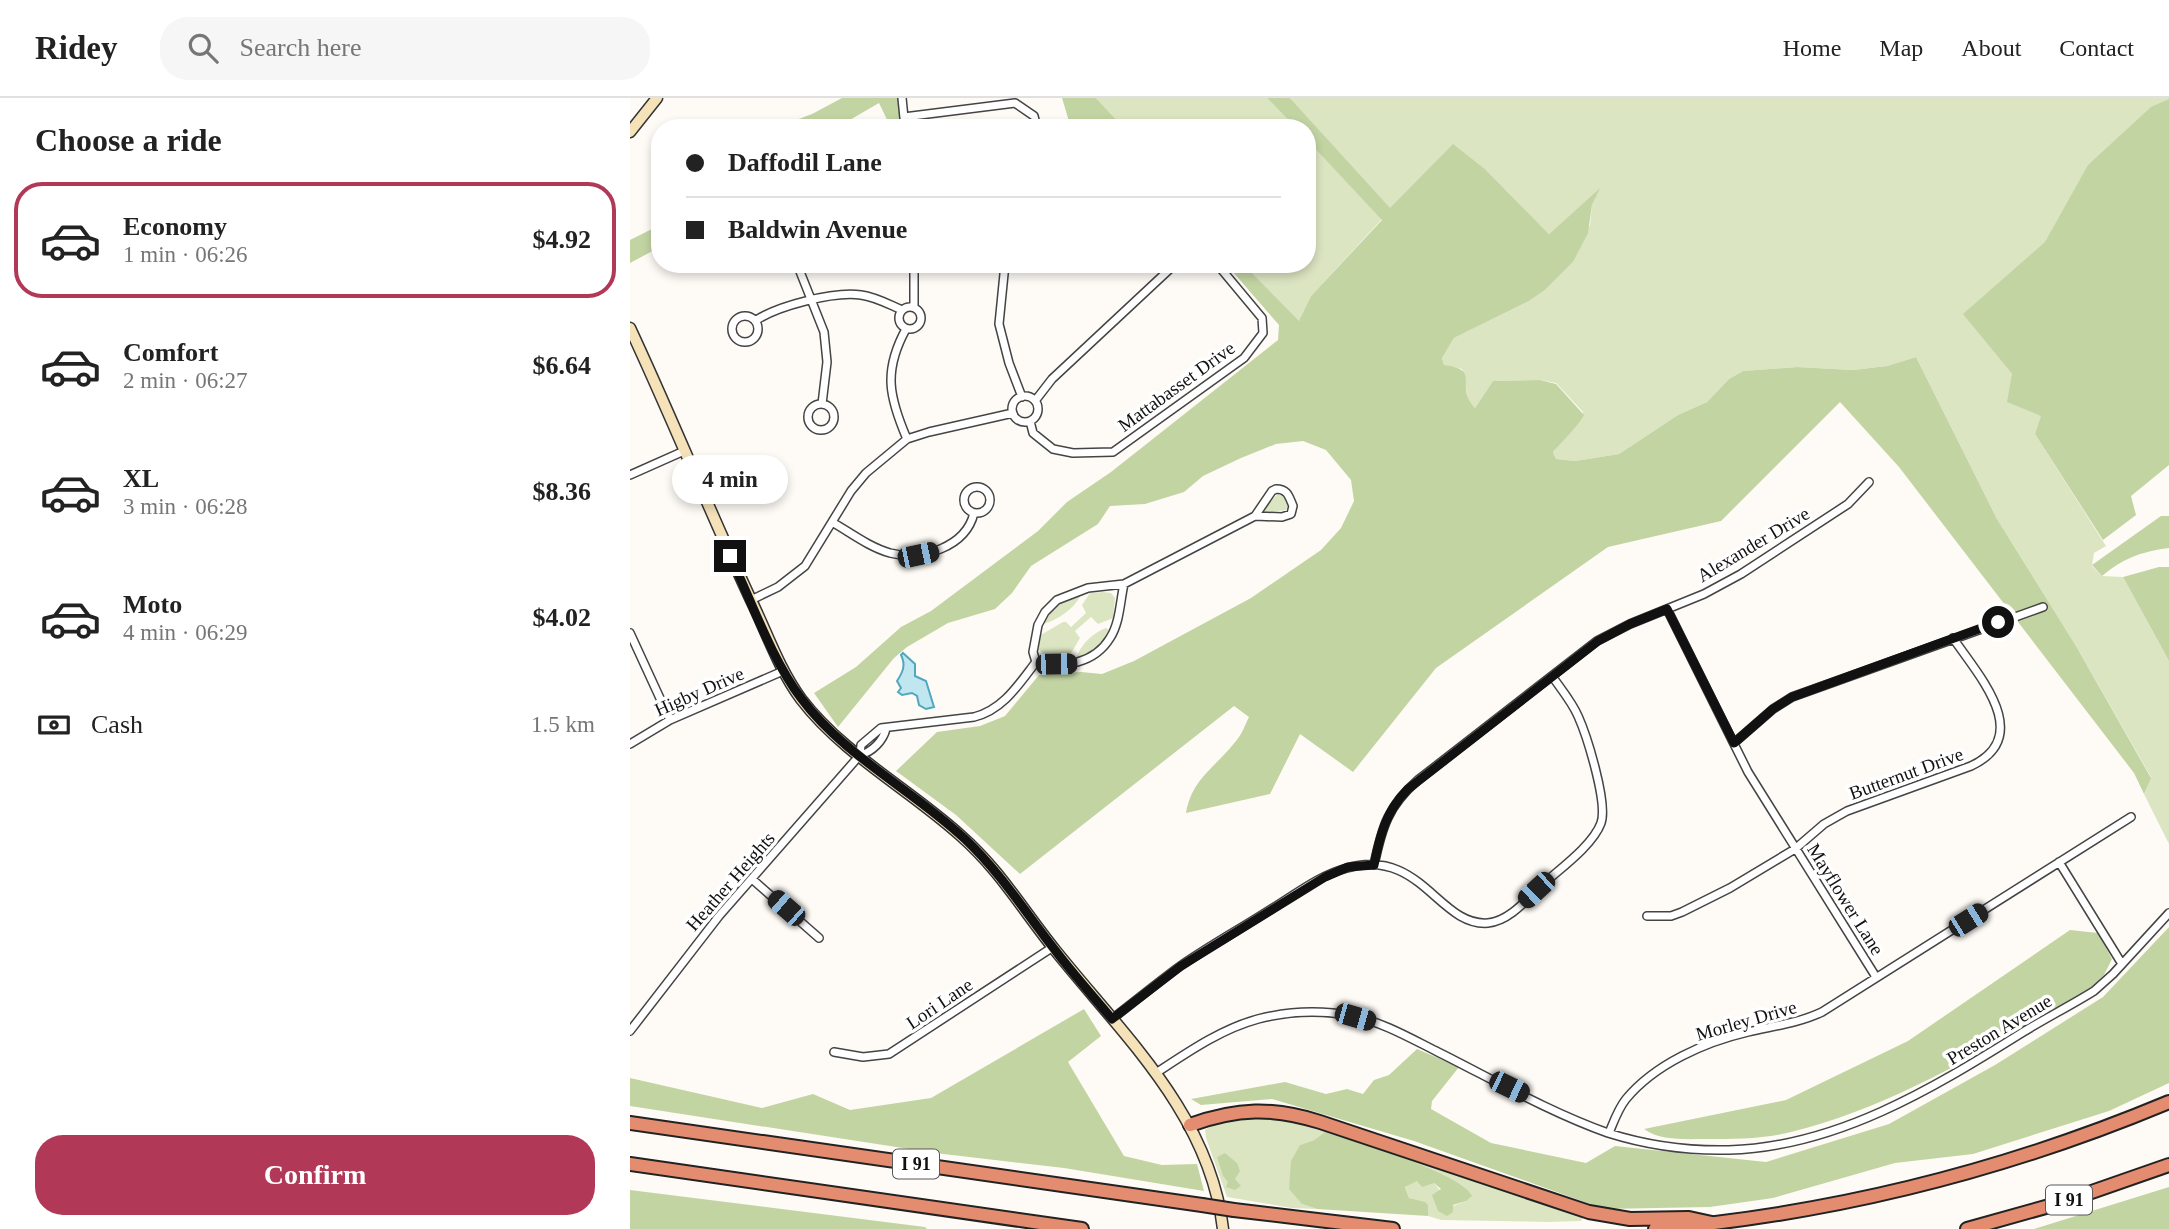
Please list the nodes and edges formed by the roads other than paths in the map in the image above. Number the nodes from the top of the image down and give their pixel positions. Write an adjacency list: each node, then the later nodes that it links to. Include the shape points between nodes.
1 (657, 98): 5 (street)
2 (902, 98): 3 (street)
3 (904, 117): 4 (street, via 1015,103)
4 (1035, 119)
5 (630, 132)
6 (801, 273): 11 (street)
7 (914, 273): 12 (street)
8 (1004, 273): 17 (street, via 999,324)
9 (1166, 273): 18 (street, via 1052,379)
10 (1224, 273): 21 (street, Mattabasset Drive, via 1262,318 1264,333 1244,358 1113,452 1053,449 1033,433)
11 (813, 301): 13 (street, via 859,295); 14 (street); 19 (street, via 824,332 827,362)
12 (914, 307): 13 (street); 16 (street, via 921,313 921,322 915,329)
13 (902, 310): 16 (street, via 899,319)
14 (755, 321)
15 (630, 328): 23 (street)
16 (906, 329): 22 (street, via 895,350 891,373 894,409)
17 (1022, 397): 18 (street); 20 (street, via 1015,401)
18 (1035, 401): 21 (street, via 1038,410)
19 (822, 404)
20 (1013, 413): 21 (street, Mattabasset Drive, via 1021,421); 22 (street)
21 (1030, 421)
22 (907, 439): 28 (street, via 866,473)
23 (684, 452): 24 (street); 30 (street)
24 (630, 475)
25 (1868, 482): 32 (street, Alexander Drive, via 1848,504 1741,574)
26 (974, 513): 28 (street, via 959,538 918,555 874,547)
27 (1255, 516): 27 (street, via 1289,515 1293,506 1287,493 1272,491); 29 (street)
28 (832, 522): 30 (street, via 804,566 778,587)
29 (1124, 584): 35 (street, via 1077,591 1051,605 1036,631); 35 (street, via 1111,637 1096,653 1072,664)
30 (751, 600): 36 (street)
31 (2043, 607): 34 (street)
32 (1667, 609): 37 (street, Alexander Drive, via 1606,636); 39 (street, Mayflower Lane)
33 (630, 633): 38 (street)
34 (1953, 638): 39 (street, via 1792,697); 43 (street, Butternut Drive, via 1999,708 2001,730 1994,748 1971,766 1835,817)
35 (1036, 662): 41 (street, Heather Heights, via 1002,703 985,713 886,729 872,750)
36 (783, 671): 38 (street, Higby Drive); 41 (street, via 816,716)
37 (1552, 676): 45 (street, Alexander Drive, via 1399,797 1384,822); 45 (street, via 1577,714 1602,795 1601,824 1589,842 1519,906 1487,923 1462,917 1409,875)
38 (670, 720): 40 (street, Higby Drive)
39 (1734, 743): 43 (street, Mayflower Lane)
40 (630, 744)
41 (860, 755): 46 (street, Heather Heights); 50 (street, via 972,846 1007,883)
42 (2131, 817): 44 (street, Mayflower Lane)
43 (1795, 849): 48 (street, Butternut Drive, via 1682,912); 52 (street, Mayflower Lane)
44 (2059, 862): 51 (street); 52 (street, Mayflower Lane)
45 (1374, 865): 53 (street, via 1348,867 1325,877 1181,966)
46 (752, 879): 49 (street); 54 (street, Heather Heights)
47 (2169, 913): 51 (street, Preston Avenue)
48 (1647, 916)
49 (819, 938)
50 (1053, 947): 53 (street); 55 (street, Lori Lane, via 889,1054 863,1057)
51 (2122, 964): 60 (street, Preston Avenue, via 2094,991 1958,1073 1820,1135 1726,1150 1656,1144)
52 (1876, 977): 60 (street, Morley Drive, via 1812,1017 1724,1039 1684,1056 1627,1097)
53 (1112, 1019): 56 (street)
54 (630, 1031)
55 (834, 1052)
56 (1156, 1073): 59 (street); 60 (street, Preston Avenue, via 1242,1024 1295,1013 1336,1014 1395,1031)
57 (2169, 1102): 63 (highway, via 2056,1146 1939,1182 1839,1204)
58 (630, 1123): 66 (highway, I 91, bridge)
59 (1190, 1125): 63 (highway, via 1243,1111 1286,1113 1589,1212); 65 (street, via 1215,1186)
60 (1609, 1133)
61 (630, 1164): 64 (highway, I 91)
62 (2169, 1165): 68 (highway, I 91)
63 (1713, 1223): 67 (highway)
64 (1082, 1229)
65 (1223, 1229)
66 (1393, 1229)
67 (1656, 1229)
68 (1967, 1229)

